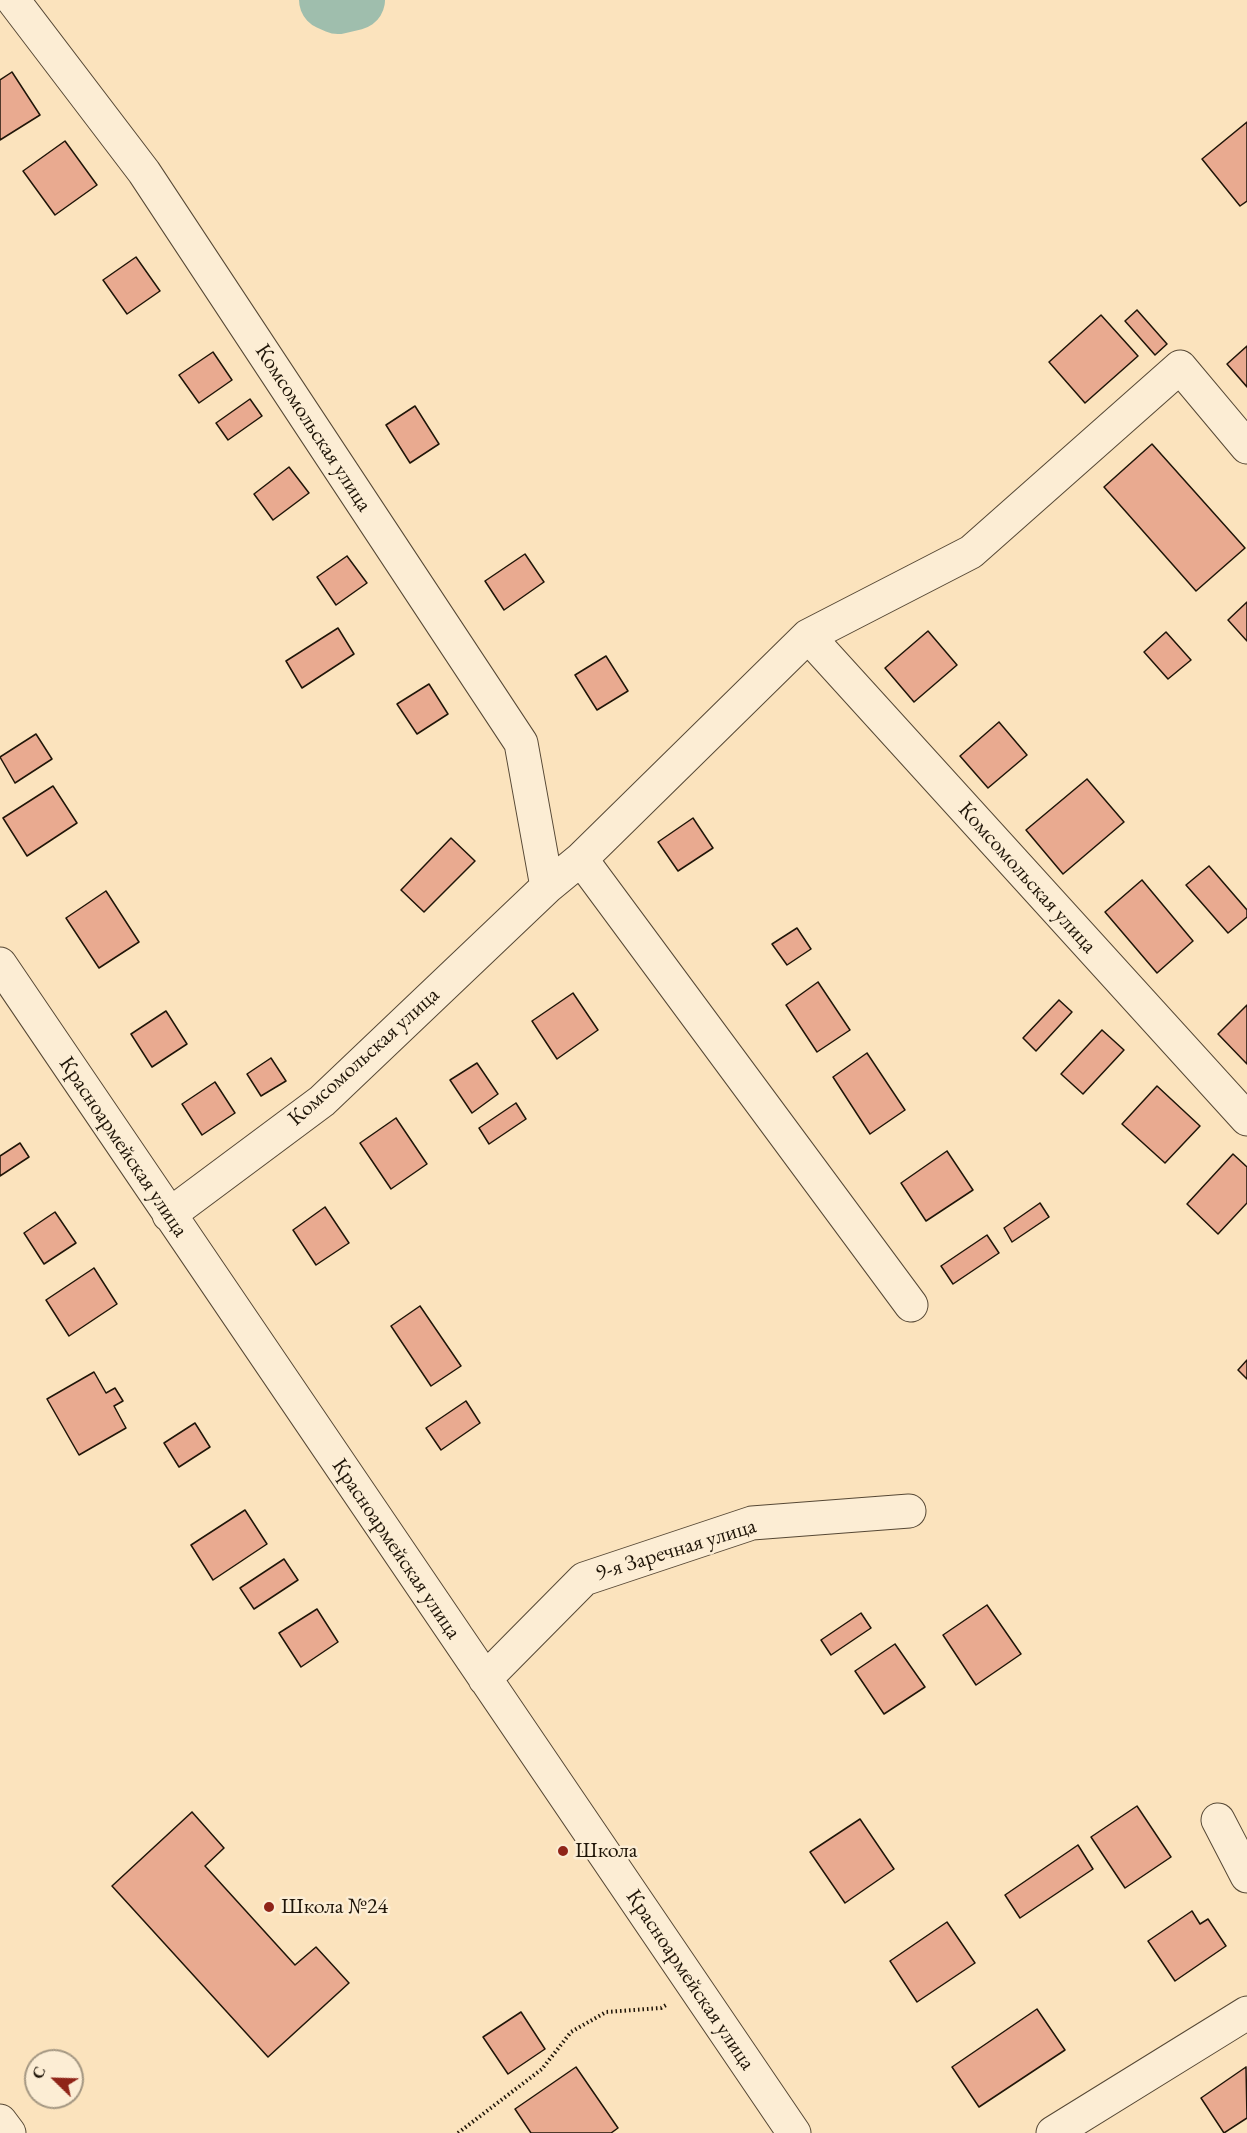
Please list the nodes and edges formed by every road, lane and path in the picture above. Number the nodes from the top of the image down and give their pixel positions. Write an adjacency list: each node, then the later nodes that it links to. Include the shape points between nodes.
1 (13, 0): 5 (street, Комсомольская улица, via 144,172 521,743)
2 (1247, 447): 3 (street, Комсомольская улица, via 1180,367 971,552)
3 (808, 636): 4 (street, Комсомольская улица); 7 (street, Комсомольская улица)
4 (581, 859): 5 (street, Комсомольская улица); 9 (street)
5 (547, 887): 8 (street, Комсомольская улица, via 322,1101)
6 (0, 964): 8 (street, Красноармейская улица)
7 (1247, 1119)
8 (169, 1215): 11 (street, Красноармейская улица)
9 (911, 1305)
10 (909, 1511): 11 (street, 9-я Заречная улица, via 752,1523 584,1579)
11 (485, 1679): 14 (street, Красноармейская улица)
12 (1218, 1820): 13 (street)
13 (1247, 1876)
14 (694, 1986): 18 (path, via 661,2008 606,2012 571,2032 542,2069); 19 (street, Красноармейская улица)
15 (1247, 2013): 20 (street)
16 (0, 2121): 17 (street)
17 (9, 2133)
18 (458, 2133)
19 (794, 2133)
20 (1053, 2133)

